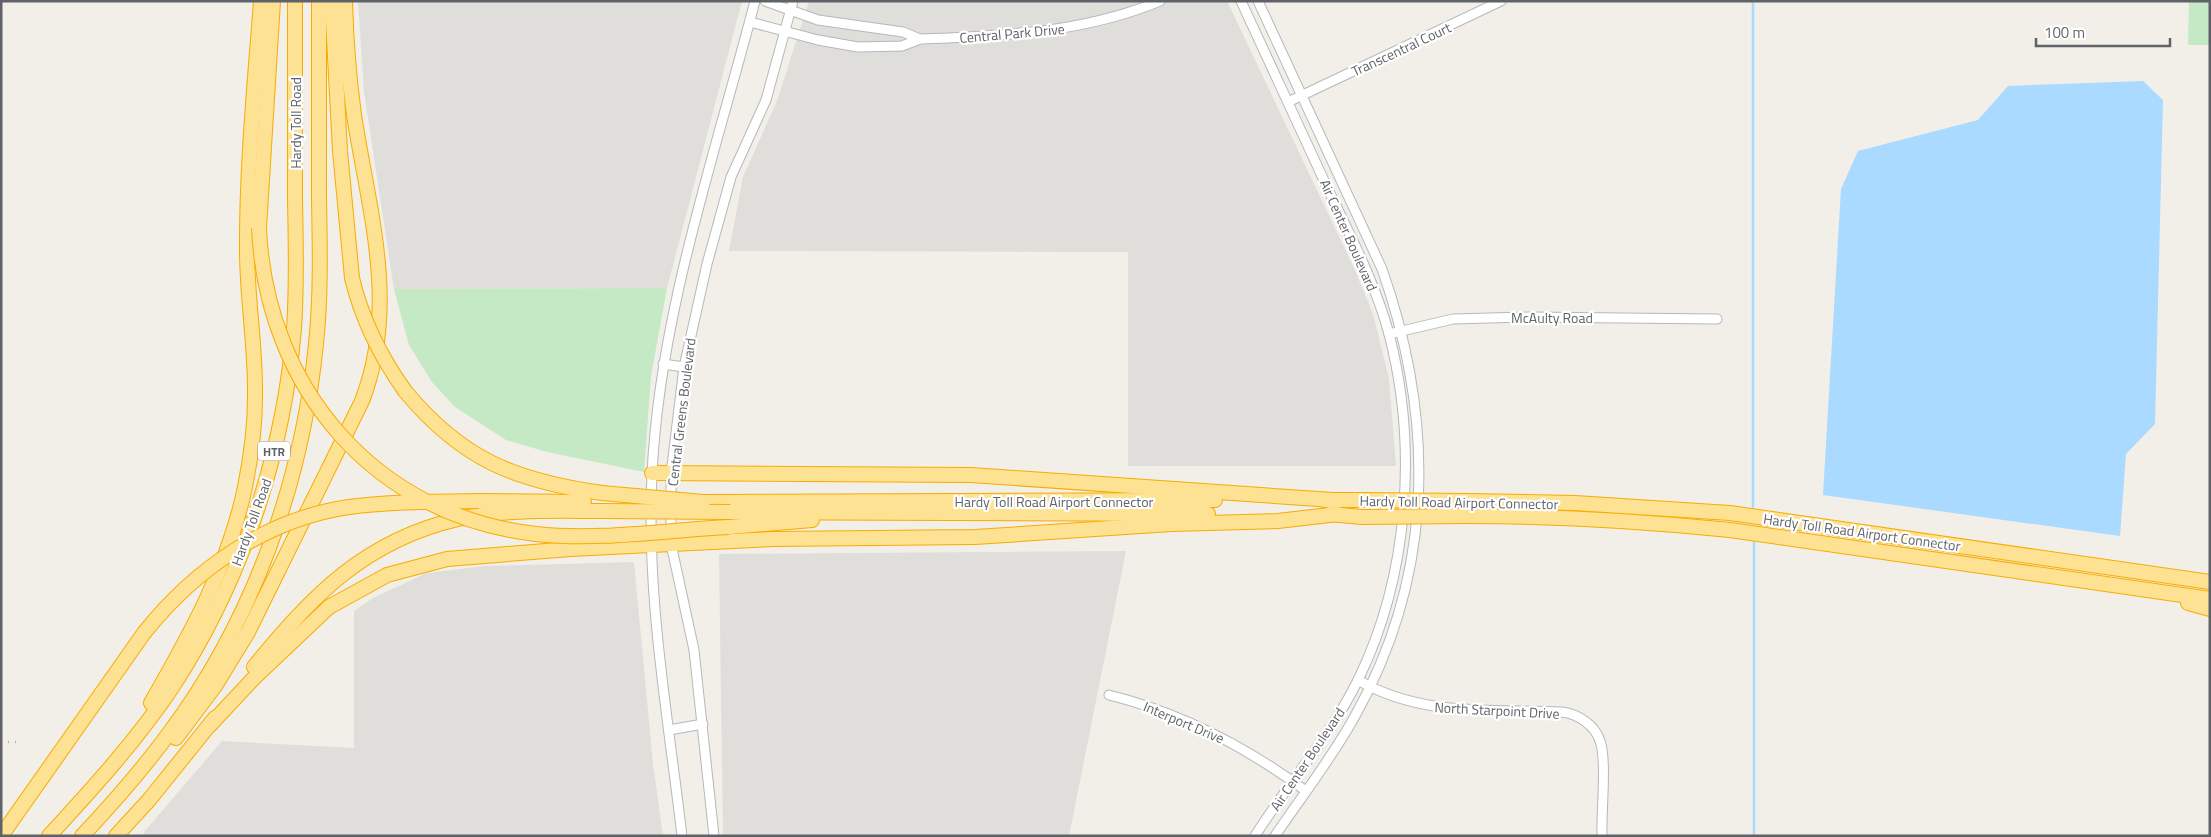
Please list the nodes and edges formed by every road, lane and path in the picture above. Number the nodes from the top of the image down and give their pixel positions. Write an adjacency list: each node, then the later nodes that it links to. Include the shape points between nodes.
1 (261, 1): 49 (highway, via 246,244 255,396 245,487 229,544 200,614)
2 (273, 1): 33 (highway, bridge, via 259,228 263,278 270,310 296,374 328,422 382,474 415,495 477,522 538,534 607,535 848,518)
3 (295, 1): 49 (highway, Hardy Toll Road / HTR, via 295,298 289,366 276,442 248,534 221,598 174,684)
4 (319, 1): 51 (highway, Hardy Toll Road / HTR, via 320,302 302,439 280,518 226,643 170,732)
5 (332, 1): 31 (highway, bridge, via 338,125 352,278 367,328 382,356 405,391 432,422 479,457 513,474)
6 (345, 1): 51 (highway, via 354,113 379,269 380,329 369,382 319,492 231,662 177,736)
7 (755, 1): 14 (street, Central Greens Boulevard)
8 (765, 1): 13 (street, Central Park Drive)
9 (1160, 1): 16 (street, Central Park Drive, via 1120,16 1057,30)
10 (1242, 1): 18 (street, Air Center Boulevard)
11 (1258, 1): 17 (street, Air Center Boulevard)
12 (1501, 1): 17 (street, Transcentral Court)
13 (792, 6): 15 (street, Central Greens Boulevard); 16 (street, Central Park Drive, via 818,20 903,32)
14 (750, 22): 15 (street, Central Park Drive); 24 (street, Central Greens Boulevard)
15 (784, 32): 16 (street, Central Park Drive, via 858,47 902,46); 25 (street, Central Greens Boulevard, via 766,100 727,190)
16 (920, 39)
17 (1301, 96): 18 (street, Transcentral Court); 19 (street, Air Center Boulevard)
18 (1288, 102): 20 (street, Air Center Boulevard)
19 (1350, 198): 20 (street); 22 (street, Air Center Boulevard, via 1382,269)
20 (1337, 207): 23 (street, Air Center Boulevard, via 1371,279)
21 (1717, 319): 22 (street, McAulty Road, via 1453,319)
22 (1402, 330): 23 (street, McAulty Road); 29 (street, Air Center Boulevard, via 1418,425)
23 (1389, 334): 28 (street, Air Center Boulevard, via 1401,401)
24 (663, 364): 25 (street); 26 (street, Central Greens Boulevard)
25 (684, 367): 27 (street, Central Greens Boulevard)
26 (652, 473): 27 (highway); 36 (street, Central Greens Boulevard)
27 (671, 474): 30 (highway, via 971,475); 35 (street, Central Greens Boulevard)
28 (1404, 485): 29 (street); 43 (street, Air Center Boulevard, via 1400,541 1393,575 1378,631)
29 (1419, 485): 44 (street, Air Center Boulevard, via 1411,557 1400,608)
30 (1333, 500): 32 (highway, Hardy Toll Road Airport Connector); 37 (highway, Hardy Toll Road Airport Connector, bridge, via 1576,503 1730,513)
31 (602, 502): 32 (highway, bridge); 32 (highway, Hardy Toll Road Airport Connector, bridge, via 703,502); 47 (highway, via 460,519 418,532 366,558 338,577 303,608); 54 (highway, bridge, via 478,501 365,505 294,521 263,534 215,563 179,592 144,633)
32 (729, 507): 33 (highway)
33 (985, 513): 34 (highway, Hardy Toll Road Airport Connector)
34 (1338, 514): 35 (highway, via 1278,521 1170,524 975,537 804,538); 40 (highway, Hardy Toll Road Airport Connector, bridge, via 1362,517 1560,516 1651,522 1775,535)
35 (671, 544): 36 (highway); 46 (street, Central Greens Boulevard, via 694,650)
36 (650, 546): 47 (highway, via 463,557 426,563 387,575 349,594 310,622); 48 (street, Central Greens Boulevard, via 653,607)
37 (2099, 566): 38 (highway); 39 (highway, Hardy Toll Road Airport Connector)
38 (2210, 574)
39 (2210, 582)
40 (2152, 591): 41 (highway, Hardy Toll Road Airport Connector); 42 (highway)
41 (2210, 599)
42 (2210, 609)
43 (1358, 680): 44 (street, North Starpoint Drive); 50 (street, Air Center Boulevard, via 1329,731)
44 (1370, 687): 52 (street, Air Center Boulevard, via 1343,736); 53 (street, North Starpoint Drive, via 1428,706 1478,711 1562,712 1580,718 1596,734 1602,751)
45 (1108, 695): 50 (street, Interport Drive, via 1196,724 1247,751)
46 (703, 724): 48 (street); 59 (street, Central Greens Boulevard)
47 (210, 725): 57 (highway)
48 (669, 730): 58 (street, Central Greens Boulevard)
49 (122, 754): 55 (highway, Hardy Toll Road / HTR)
50 (1293, 781): 52 (street, Interport Drive); 60 (street, Air Center Boulevard)
51 (129, 784): 56 (highway, Hardy Toll Road / HTR)
52 (1306, 791): 61 (street, Air Center Boulevard)
53 (1602, 833)
54 (1, 836)
55 (49, 836)
56 (82, 836)
57 (116, 836)
58 (682, 836)
59 (714, 836)
60 (1255, 836)
61 (1275, 836)

